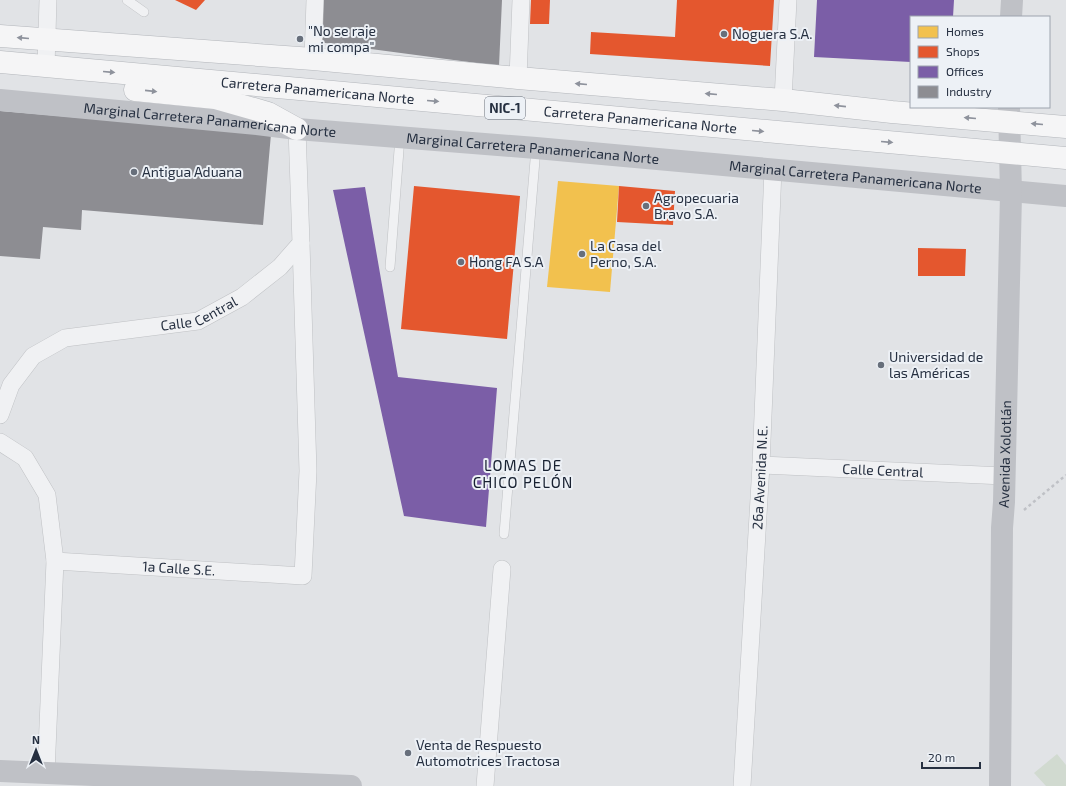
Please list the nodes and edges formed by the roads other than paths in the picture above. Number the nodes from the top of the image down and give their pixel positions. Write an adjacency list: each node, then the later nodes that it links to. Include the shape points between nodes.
1 (48, 0): 10 (street)
2 (127, 0): 7 (lane)
3 (315, 0): 11 (street)
4 (521, 0): 14 (street)
5 (788, 0): 16 (street)
6 (1012, 0): 8 (street)
7 (144, 12)
8 (1011, 16)
9 (0, 36): 10 (highway, NIC-1, one-way to 9)
10 (46, 40): 11 (highway, NIC-1); 13 (street)
11 (313, 59): 14 (highway, NIC-1)
12 (0, 62): 13 (highway, Carretera Panamericana Norte / NIC-1)
13 (46, 67): 19 (highway, one-way to 19, via 93,86 215,98 268,112); 22 (highway, Carretera Panamericana Norte / NIC-1, one-way to 22)
14 (518, 78): 16 (highway, NIC-1, one-way to 14)
15 (0, 100): 19 (street, Marginal Carretera Panamericana Norte)
16 (783, 100): 17 (highway, NIC-1, one-way to 16, via 892,112)
17 (1009, 114): 18 (highway, NIC-1, one-way to 17); 22 (street, Avenida Xolotlán)
18 (1066, 127)
19 (297, 129): 20 (street, Marginal Carretera Panamericana Norte); 27 (street)
20 (400, 137): 21 (street, Marginal Carretera Panamericana Norte); 28 (lane)
21 (536, 148): 24 (street, Marginal Carretera Panamericana Norte); 33 (lane)
22 (1010, 153): 23 (highway, Carretera Panamericana Norte / NIC-1); 25 (street, Avenida Xolotlán)
23 (1066, 158)
24 (774, 170): 25 (street, Marginal Carretera Panamericana Norte); 31 (street, 26a Avenida N.E.)
25 (1011, 191): 26 (street, Marginal Carretera Panamericana Norte); 32 (street, Avenida Xolotlán)
26 (1066, 196)
27 (301, 243): 29 (street, Calle Central, via 280,266 242,297 198,321 65,338 33,356 11,385); 34 (street, 1a Calle S.E., via 308,471 303,576)
28 (390, 266)
29 (0, 415)
30 (0, 442): 34 (street, via 25,458 47,495)
31 (761, 466): 32 (street, Calle Central); 40 (street, 26a Avenida N.E.)
32 (1004, 476): 41 (street, Avenida Xolotlán)
33 (504, 534)
34 (55, 561): 37 (street)
35 (502, 569): 39 (street)
36 (0, 771): 37 (street)
37 (46, 773): 38 (street)
38 (351, 786)
39 (485, 786)
40 (742, 786)
41 (1000, 786)

